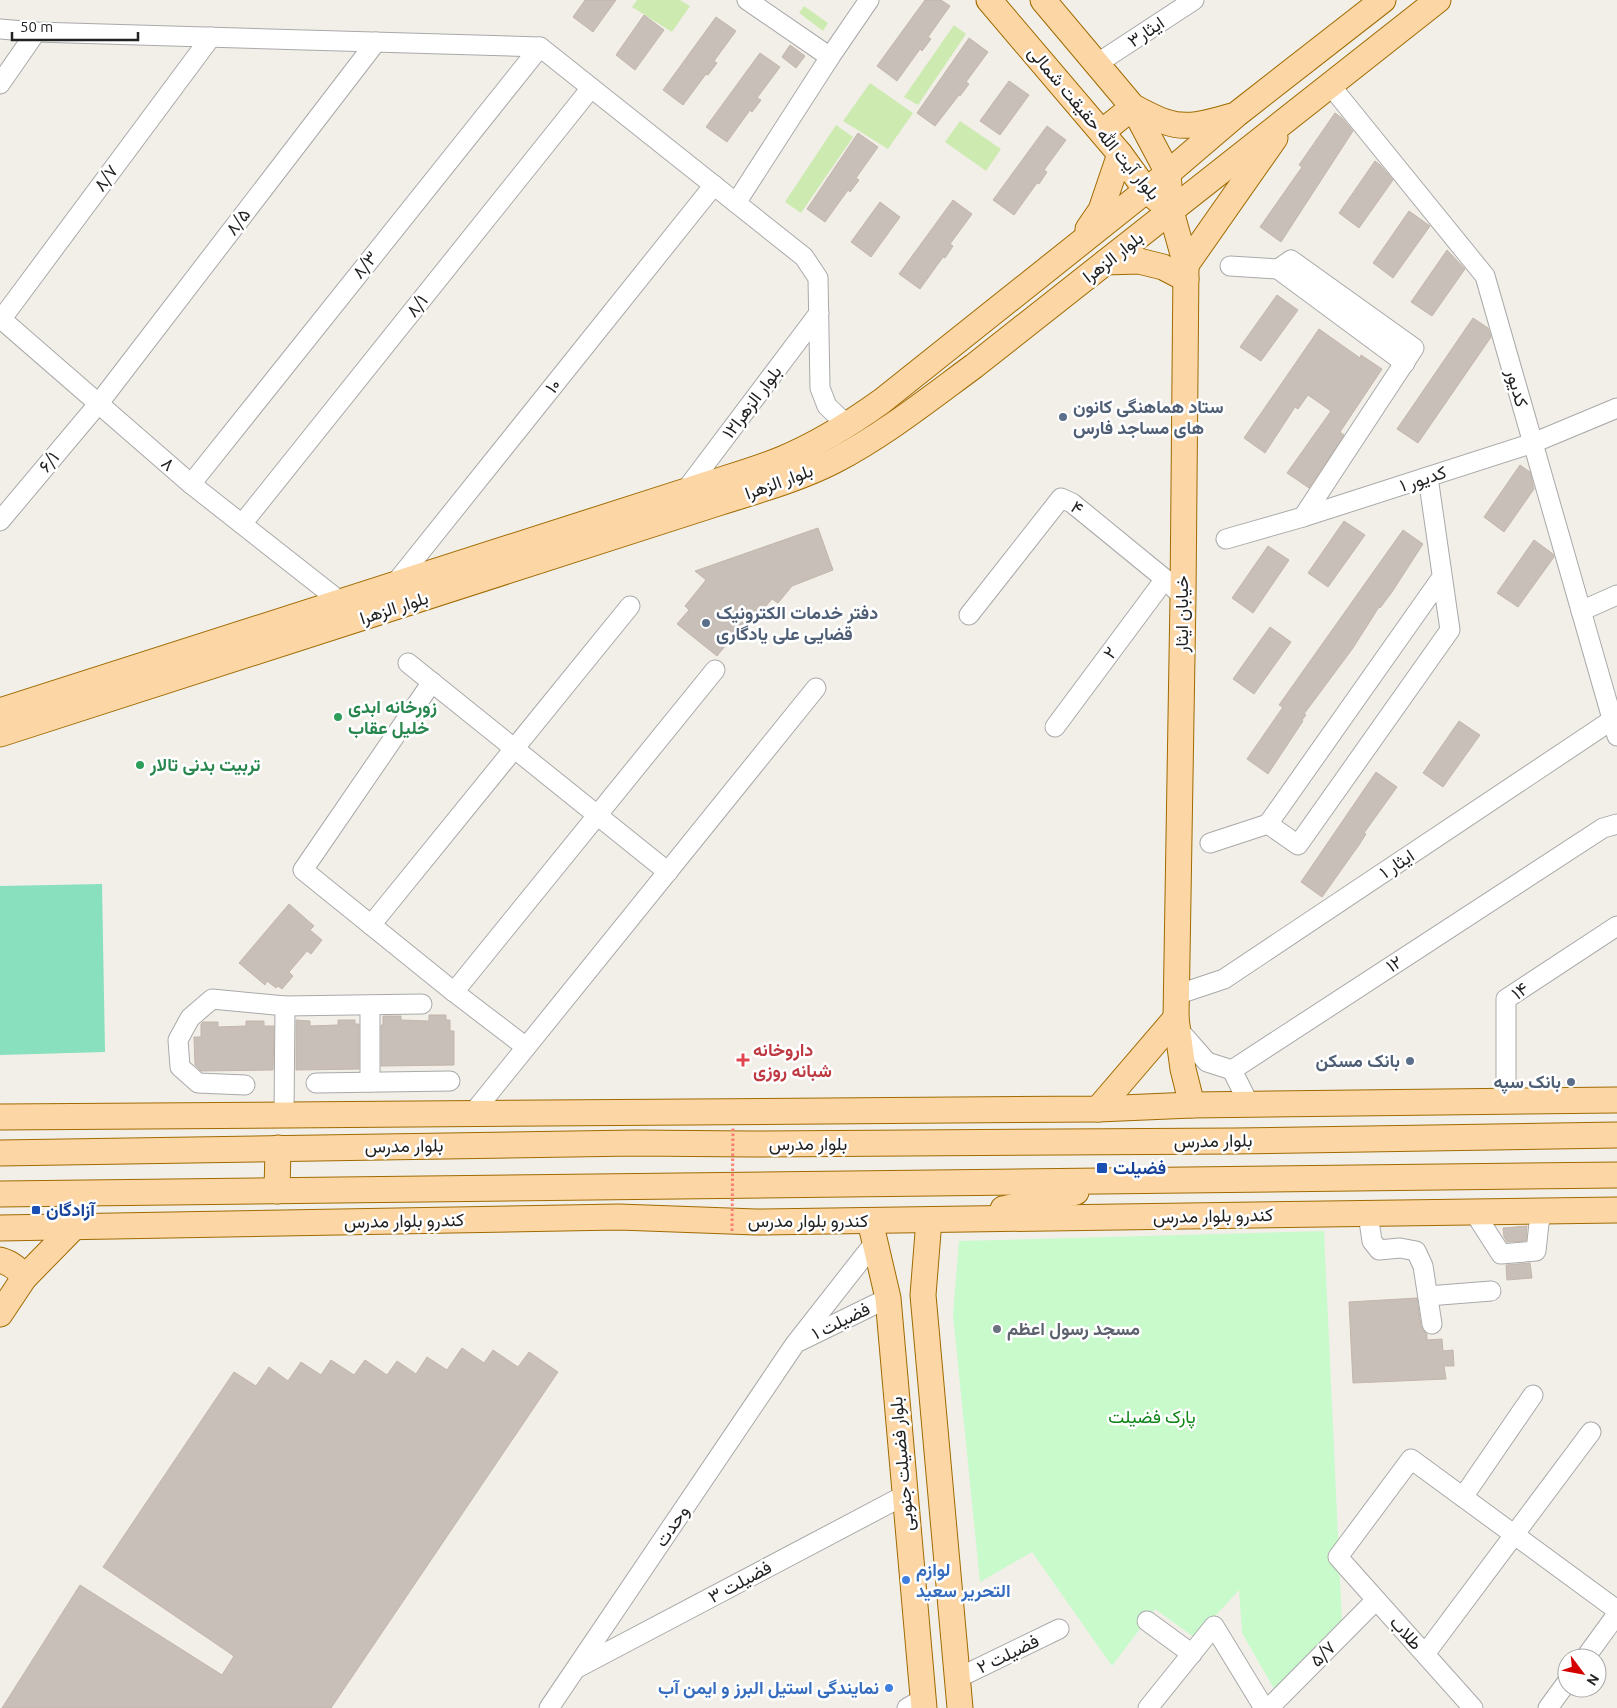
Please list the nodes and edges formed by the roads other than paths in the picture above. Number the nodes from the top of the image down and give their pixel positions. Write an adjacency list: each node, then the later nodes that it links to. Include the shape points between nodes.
1 (747, 0): 13 (street)
2 (869, 0): 13 (street)
3 (989, 0): 21 (main road, بلوار آیت الله حقیقت شمالی)
4 (1043, 0): 14 (main road, بلوار آیت الله حقیقت شمالی)
5 (1194, 0): 14 (street, ایثار۳)
6 (1383, 0): 19 (main road, بلوار الزهرا)
7 (1438, 0): 16 (main road, بلوار الزهرا)
8 (0, 29): 9 (street)
9 (36, 32): 10 (street); 15 (street)
10 (211, 38): 11 (street); 33 (street, ۸/۷)
11 (376, 42): 12 (street); 34 (street, ۸/۵)
12 (540, 47): 17 (street); 39 (street, ۸/۳)
13 (830, 57): 26 (street)
14 (1098, 63): 18 (main road, بلوار آیت الله حقیقت شمالی)
15 (0, 84)
16 (1330, 85): 20 (main road, بلوار الزهرا); 37 (street, کدیور, via 1485,276)
17 (591, 88): 24 (street); 43 (street, ۸/۱)
18 (1133, 106): 19 (main road, via 1166,122 1184,126 1209,123); 21 (main road); 23 (main road, بلوار آیت الله حقیقت شمالی)
19 (1237, 114): 23 (main road, بلوار الزهرا)
20 (1292, 115): 27 (main road, بلوار الزهرا); 31 (main road)
21 (1102, 132): 22 (main road, بلوار آیت الله حقیقت شمالی)
22 (1120, 154): 25 (main road, بلوار آیت الله حقیقت شمالی); 28 (main road, via 1101,210)
23 (1168, 173): 25 (main road, بلوار الزهرا); 27 (main road, بلوار آیت الله حقیقت شمالی)
24 (714, 186): 26 (street); 47 (street, ۱۰)
25 (1146, 190): 27 (main road, بلوار آیت الله حقیقت شمالی); 28 (main road, بلوار الزهرا)
26 (736, 203): 32 (street, via 804,257 818,278)
27 (1171, 211): 29 (main road, بلوار الزهرا); 31 (main road, خیابان ایثار)
28 (1080, 242): 36 (main road, بلوار الزهرا)
29 (1106, 262): 31 (main road, via 1139,261); 61 (main road, بلوار الزهرا, via 898,423 834,461 706,508)
30 (1230, 266): 41 (street, via 1278,269 1405,363)
31 (1186, 272): 49 (main road, خیابان ایثار)
32 (819, 313): 36 (street, via 820,388 827,406); 40 (street, بلوار الزهرا۱۲)
33 (0, 320): 34 (street, ۸)
34 (99, 403): 39 (street, ۸); 42 (street, ۶/۱)
35 (1617, 408): 37 (street, کدیور ۱)
36 (848, 426): 40 (main road, بلوار الزهرا, via 780,460)
37 (1533, 443): 38 (street, کدیور ۱); 52 (street, کدیور)
38 (1428, 477): 41 (street, کدیور ۱); 45 (street)
39 (191, 484): 43 (street, ۸)
40 (685, 492): 47 (main road, بلوار الزهرا)
41 (1303, 517): 44 (street, کدیور ۱)
42 (0, 521)
43 (242, 524): 50 (street, ۸)
44 (1226, 539)
45 (1442, 578): 64 (street); 64 (street, via 1450,630 1298,846)
46 (1165, 579): 49 (street, ۴); 53 (street, ۴, via 1072,503 1061,498); 59 (street, ۲)
47 (392, 586): 50 (main road, بلوار الزهرا)
48 (1617, 595): 52 (street)
49 (1183, 597): 74 (main road, خیابان ایثار)
50 (341, 602): 58 (main road, بلوار الزهرا)
51 (630, 606): 62 (street)
52 (1581, 611): 60 (street, کدیور)
53 (969, 615)
54 (408, 663): 56 (street)
55 (715, 670): 63 (street)
56 (432, 682): 62 (street); 68 (street, via 302,870)
57 (816, 688): 67 (street)
58 (0, 711)
59 (1055, 727)
60 (1615, 728): 74 (street, ایثار ۱, via 1224,979)
61 (0, 734)
62 (514, 749): 63 (street); 68 (street)
63 (598, 816): 67 (street); 70 (street)
64 (1268, 824): 66 (street)
65 (1617, 824): 76 (street, ۱۲, via 1603,828)
66 (1210, 843)
67 (668, 872): 75 (street)
68 (371, 926): 70 (street)
69 (1617, 926): 82 (street, ۱۴, via 1506,999)
70 (454, 992): 75 (street)
71 (422, 1004): 72 (street)
72 (370, 1005): 73 (street); 78 (street)
73 (285, 1006): 80 (street, via 212,999 190,1018 178,1040 180,1067 198,1083); 88 (street)
74 (1176, 1014): 76 (street, via 1207,1062); 84 (main road, via 1183,1069); 85 (main road)
75 (526, 1047): 87 (street)
76 (1232, 1070): 83 (street)
77 (450, 1081): 78 (street)
78 (370, 1082): 79 (street)
79 (316, 1084)
80 (244, 1085)
81 (1617, 1100): 82 (main road)
82 (1506, 1101): 83 (main road)
83 (1249, 1104): 84 (main road)
84 (1192, 1105): 85 (main road)
85 (1098, 1109): 86 (main road)
86 (844, 1110): 87 (main road); 92 (main road)
87 (473, 1113): 88 (main road)
88 (284, 1115): 89 (main road)
89 (0, 1117)
90 (0, 1123): 94 (main road)
91 (1617, 1135): 92 (main road, بلوار مدرس)
92 (755, 1144): 93 (main road, بلوار مدرس)
93 (278, 1148): 94 (main road, بلوار مدرس); 100 (main road)
94 (75, 1152): 95 (main road, بلوار مدرس)
95 (0, 1153)
96 (1617, 1175): 97 (main road)
97 (1303, 1179): 98 (main road); 105 (main road)
98 (1120, 1181): 99 (main road); 109 (main road)
99 (555, 1188): 100 (main road); 107 (main road)
100 (277, 1191): 101 (main road)
101 (0, 1194)
102 (1617, 1210): 103 (main road, کندرو بلوار مدرس)
103 (1544, 1211): 104 (main road, کندرو بلوار مدرس); 104 (street, via 1539,1223 1536,1251 1501,1254)
104 (1474, 1212): 105 (main road, کندرو بلوار مدرس)
105 (1402, 1213): 106 (main road, کندرو بلوار مدرس)
106 (1368, 1214): 109 (main road, کندرو بلوار مدرس); 117 (street, via 1372,1241 1379,1250 1400,1248 1416,1251 1423,1266)
107 (619, 1217): 110 (main road, کندرو بلوار مدرس); 111 (main road, کندرو بلوار مدرس, via 756,1222)
108 (929, 1220): 109 (main road, کندرو بلوار مدرس); 111 (main road, کندرو بلوار مدرس); 116 (main road, بلوار فضیلت جنوبی)
109 (959, 1220)
110 (74, 1227): 112 (main road, کندرو بلوار مدرس); 114 (main road)
111 (873, 1232): 118 (main road, بلوار فضیلت جنوبی); 121 (street, وحدت)
112 (4, 1234)
113 (0, 1260): 114 (main road, via 19,1270)
114 (24, 1278): 119 (main road)
115 (1491, 1291): 117 (street)
116 (922, 1295): 118 (main road, via 920,1287 904,1279 890,1289); 127 (main road, بلوار فضیلت جنوبی)
117 (1428, 1296): 120 (street)
118 (888, 1298): 121 (street, فضیلت ۱); 124 (main road, بلوار فضیلت جنوبی)
119 (0, 1314)
120 (1432, 1324)
121 (795, 1344): 137 (street, وحدت)
122 (1533, 1395): 125 (street)
123 (1591, 1432): 126 (street)
124 (905, 1495): 128 (main road, بلوار فضیلت جنوبی); 137 (street, فضیلت ۳)
125 (1463, 1497): 126 (street); 129 (street, طلاب, via 1411,1459 1338,1557)
126 (1514, 1534): 130 (street); 136 (street)
127 (948, 1570): 128 (main road); 138 (main road, بلوار فضیلت جنوبی)
128 (912, 1572): 140 (main road, بلوار فضیلت جنوبی)
129 (1376, 1600): 136 (street, طلاب); 145 (street, ۵/۷)
130 (1617, 1610)
131 (1617, 1614): 134 (street)
132 (1147, 1621): 135 (street)
133 (1059, 1629): 138 (street, فضیلت ۲)
134 (1592, 1648)
135 (1192, 1654): 143 (street); 144 (street, via 1214,1626)
136 (1425, 1654): 146 (street, طلاب)
137 (576, 1669): 141 (street, وحدت)
138 (958, 1678): 142 (main road, بلوار فضیلت جنوبی)
139 (1557, 1696): 147 (street)
140 (918, 1705)
141 (549, 1708)
142 (960, 1708)
143 (1148, 1708)
144 (1264, 1708)
145 (1269, 1708)
146 (1473, 1708)
147 (1548, 1708)

